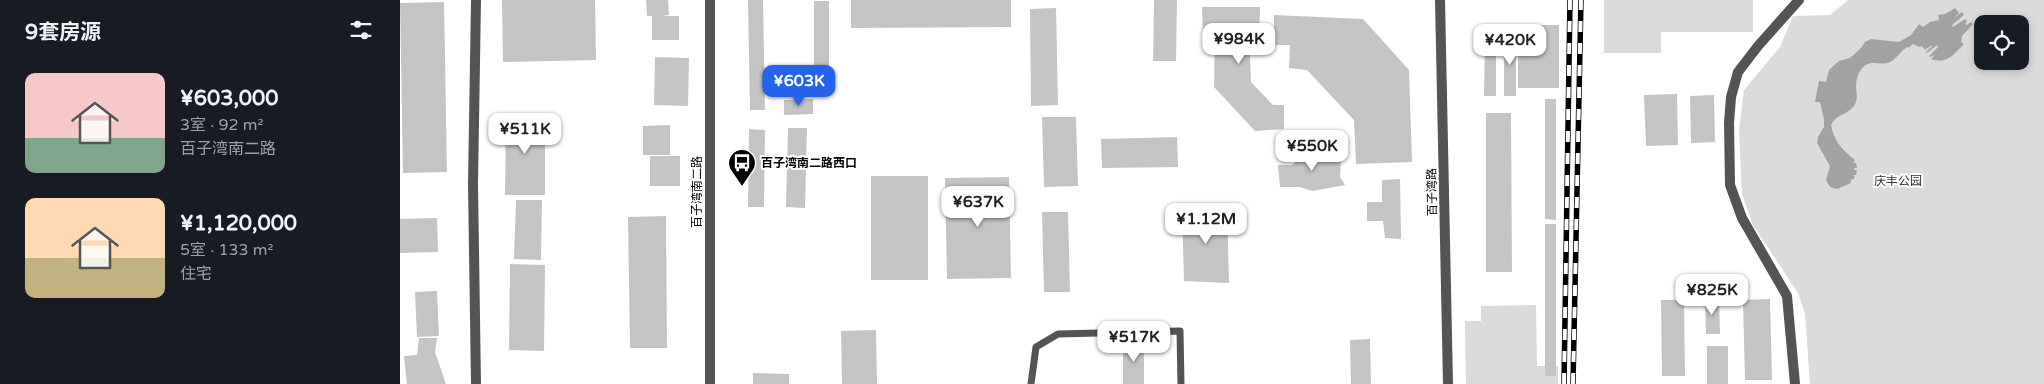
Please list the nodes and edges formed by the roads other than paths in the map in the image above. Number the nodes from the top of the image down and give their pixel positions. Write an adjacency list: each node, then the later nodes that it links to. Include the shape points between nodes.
1 (476, 0): 5 (street, via 473,184)
2 (710, 0): 6 (street, 百子湾南二路)
3 (1440, 0): 9 (street, 百子湾路)
4 (1800, 0): 10 (street, via 1738,72 1728,123 1730,185 1742,218 1787,296)
5 (476, 384)
6 (710, 384)
7 (1032, 384): 8 (lane, via 1036,348 1058,334 1180,331)
8 (1181, 384)
9 (1448, 384)
10 (1795, 384)

